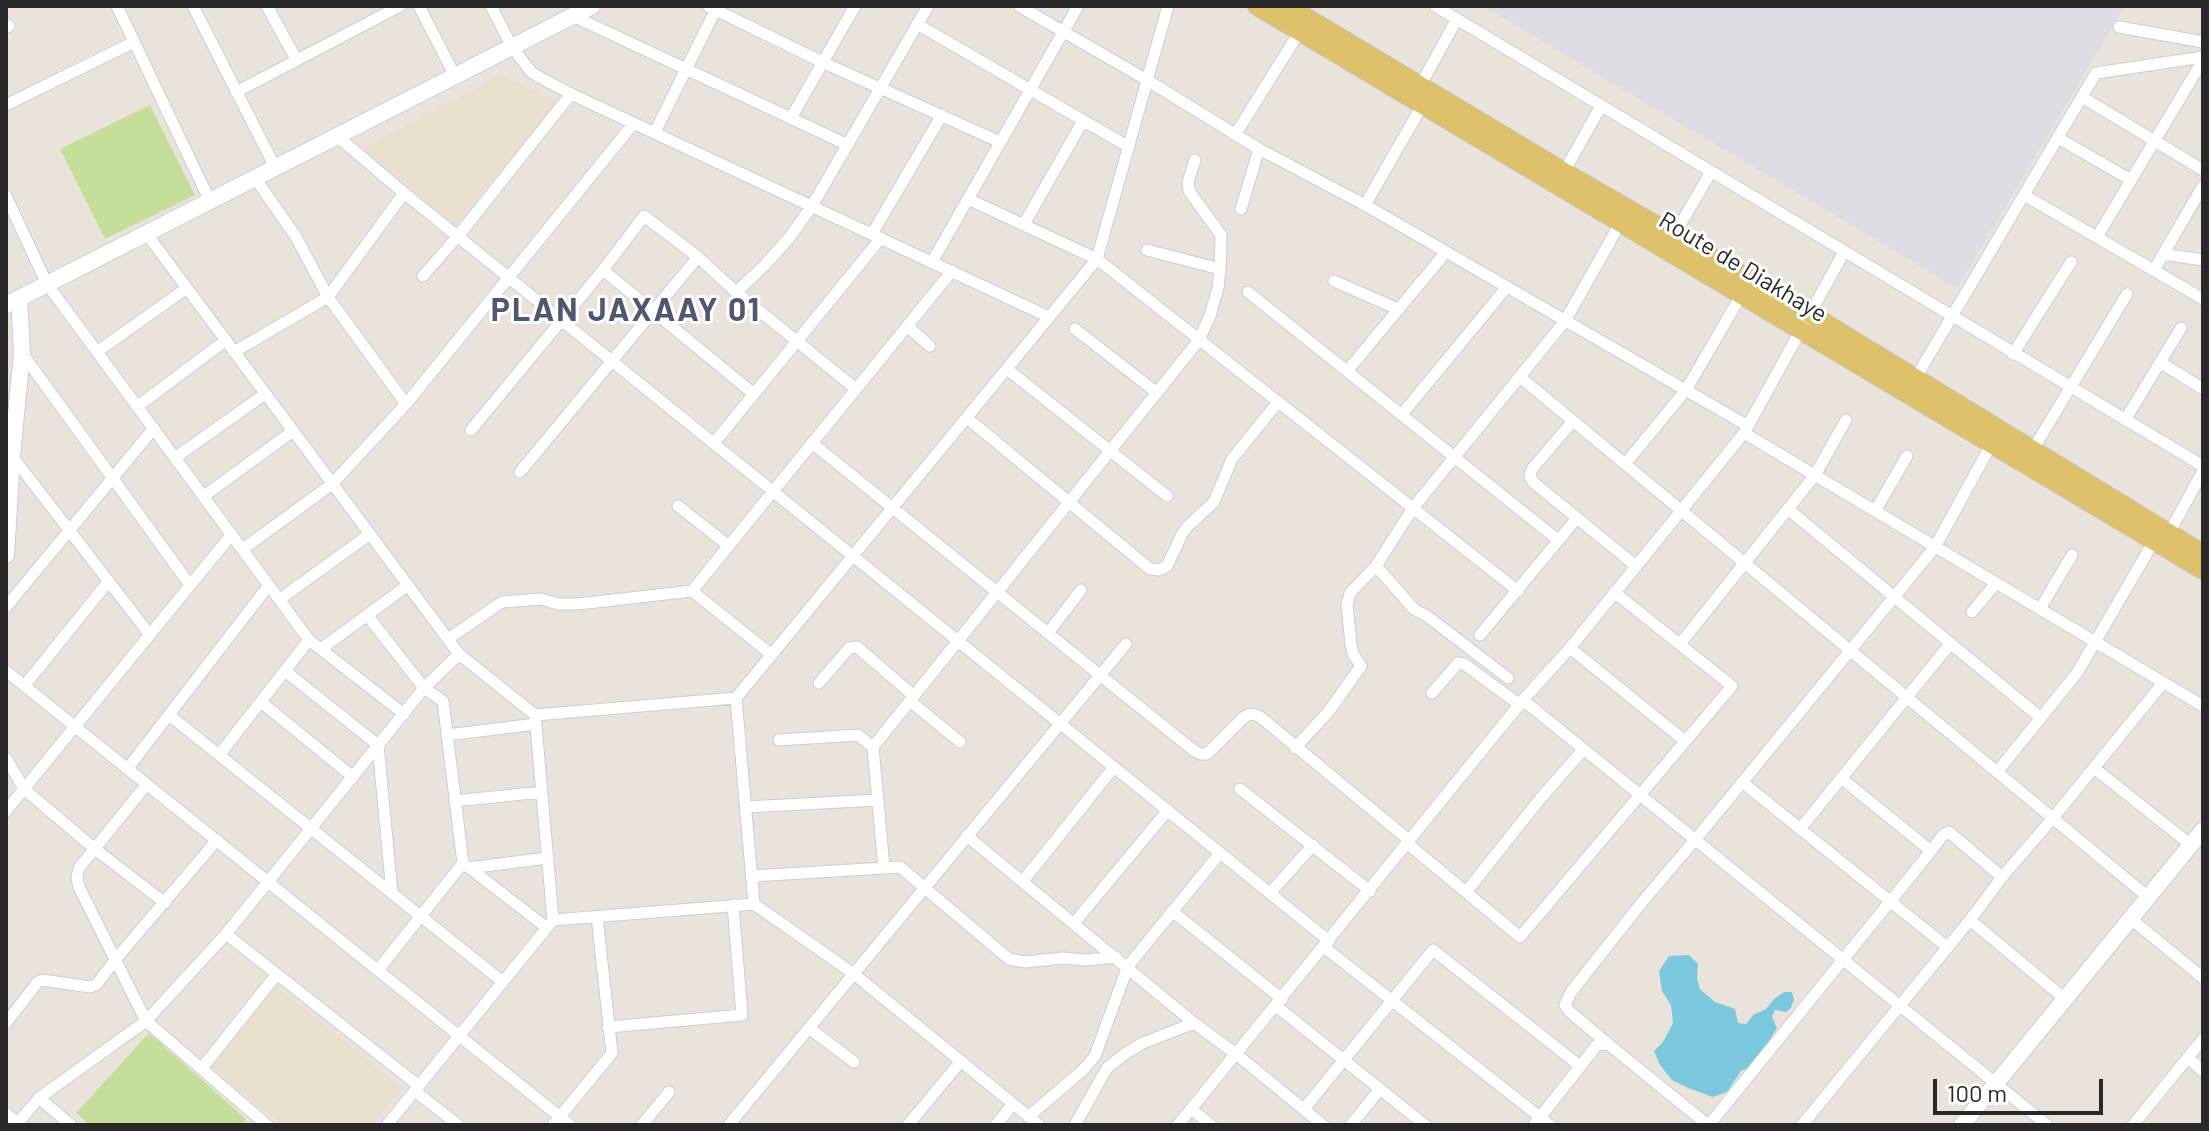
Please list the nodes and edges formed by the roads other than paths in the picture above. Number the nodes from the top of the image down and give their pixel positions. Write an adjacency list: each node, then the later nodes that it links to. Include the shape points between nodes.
1 (193, 6): 34 (street)
2 (267, 6): 27 (street)
3 (400, 6): 27 (street)
4 (419, 6): 30 (street)
5 (491, 6): 25 (street)
6 (592, 6): 17 (street)
7 (854, 6): 28 (street)
8 (928, 6): 19 (street)
9 (1019, 6): 22 (street)
10 (1078, 6): 22 (street)
11 (1168, 6): 31 (street)
12 (1257, 6): 21 (main road, Route de Diakhaye)
13 (1287, 6): 36 (main road, Route de Diakhaye)
14 (1435, 6): 18 (street)
15 (119, 7): 23 (street)
16 (712, 8): 28 (street); 29 (street)
17 (573, 16): 25 (street); 29 (street)
18 (1457, 19): 36 (street); 39 (street)
19 (917, 24): 32 (street); 33 (street)
20 (2119, 27): 24 (street)
21 (1300, 31): 36 (main road, Route de Diakhaye); 45 (street)
22 (1063, 32): 31 (street); 33 (street)
23 (134, 42): 38 (street); 65 (street)
24 (2203, 42)
25 (512, 47): 30 (street); 35 (street, via 532,73)
26 (2203, 58): 37 (street, via 2096,73); 48 (street)
27 (296, 59): 34 (street)
28 (822, 62): 32 (street); 41 (street)
29 (687, 68): 41 (street); 44 (street)
30 (455, 76): 46 (street)
31 (1147, 80): 45 (street); 51 (street)
32 (881, 87): 40 (street); 50 (street)
33 (1030, 90): 42 (street); 49 (street)
34 (236, 92): 54 (street)
35 (571, 94): 43 (street); 74 (street)
36 (1422, 95): 56 (main road, Route de Diakhaye); 66 (street); 70 (main road, Route de Diakhaye)
37 (2082, 97): 47 (street); 48 (street)
38 (6, 105)
39 (1601, 106): 56 (street); 57 (street)
40 (942, 115): 49 (street); 75 (street)
41 (791, 118): 50 (street)
42 (1083, 121): 51 (street); 71 (street)
43 (634, 123): 44 (street); 91 (street)
44 (655, 132): 67 (street)
45 (1235, 135): 52 (street)
46 (337, 136): 54 (street); 61 (street)
47 (2058, 138): 59 (street); 62 (street)
48 (2154, 141): 55 (street); 59 (street)
49 (1000, 142): 64 (street)
50 (848, 145): 67 (street)
51 (1129, 147): 82 (street)
52 (1259, 149): 66 (street); 68 (street)
53 (1195, 160): 86 (street, via 1189,191 1221,235)
54 (275, 167): 58 (street)
55 (2203, 170)
56 (1564, 172): 73 (main road, Route de Diakhaye)
57 (1711, 172): 73 (street); 79 (street)
58 (255, 178): 65 (street); 100 (street, via 296,237)
59 (2131, 180): 76 (street)
60 (2203, 186): 80 (street)
61 (404, 193): 74 (street); 100 (street)
62 (2024, 195): 76 (street); 106 (street)
63 (6, 196): 69 (street)
64 (968, 199): 71 (street); 84 (street)
65 (210, 201): 72 (street)
66 (1365, 205): 78 (street)
67 (812, 206): 75 (street); 96 (street)
68 (1241, 209)
69 (10, 216): 93 (street)
70 (1621, 222): 98 (main road, Route de Diakhaye); 108 (street)
71 (1024, 224): 82 (street)
72 (146, 233): 93 (street); 95 (street)
73 (1674, 235): 109 (main road, Route de Diakhaye)
74 (458, 236): 90 (street); 91 (street)
75 (876, 236): 84 (street); 115 (street)
76 (2097, 237): 88 (street)
77 (1147, 250): 86 (street)
78 (1446, 252): 94 (street); 103 (street)
79 (1844, 252): 106 (street); 109 (street)
80 (2163, 254): 83 (street); 88 (street)
81 (698, 257): 87 (street, via 644,216); 96 (street); 104 (street)
82 (1097, 259): 105 (street); 114 (street)
83 (2203, 260)
84 (932, 262): 89 (street)
85 (2071, 262): 120 (street)
86 (1220, 269): 114 (street)
87 (603, 270): 104 (street); 107 (street)
88 (2154, 270): 101 (street)
89 (952, 271): 105 (street); 110 (street)
90 (423, 276)
91 (509, 277): 107 (street); 136 (street)
92 (1334, 281): 103 (street)
93 (47, 284): 102 (street); 117 (street)
94 (1507, 287): 108 (street); 138 (street)
95 (187, 288): 113 (street); 117 (street)
96 (736, 292): 115 (street)
97 (1248, 292): 124 (street)
98 (1742, 294): 109 (main road, Route de Diakhaye); 130 (street)
99 (2127, 294): 127 (street)
100 (328, 297): 118 (street); 136 (street)
101 (2203, 299)
102 (13, 301): 119 (street)
103 (1398, 309): 124 (street)
104 (654, 312): 121 (street); 133 (street)
105 (1049, 317): 123 (street)
106 (1952, 317): 120 (street); 126 (street)
107 (562, 320): 121 (street); 145 (street)
108 (1565, 321): 125 (street); 130 (street)
109 (1806, 322): 126 (main road, Route de Diakhaye); 144 (street); 149 (main road, Route de Diakhaye)
110 (907, 326): 116 (street); 128 (street)
111 (2181, 328): 122 (street)
112 (1075, 329): 131 (street)
113 (226, 340): 118 (street); 137 (street)
114 (1199, 340): 131 (street); 134 (street)
115 (797, 341): 128 (street); 133 (street)
116 (930, 346)
117 (98, 351): 137 (street)
118 (234, 352): 132 (street)
119 (22, 353): 135 (street); 160 (street)
120 (2013, 354): 127 (street)
121 (613, 361): 147 (street); 158 (street)
122 (2160, 362): 129 (street); 141 (street)
123 (1007, 369): 139 (street); 151 (street)
124 (1348, 370): 138 (street)
125 (1520, 377): 142 (street); 155 (street)
126 (1915, 379): 150 (main road, Route de Diakhaye)
127 (2069, 388): 141 (street); 150 (street)
128 (856, 389): 148 (street)
129 (2203, 389)
130 (1686, 390): 144 (street); 156 (street)
131 (1156, 392): 151 (street)
132 (265, 394): 146 (street); 154 (street)
133 (754, 394): 147 (street)
134 (1278, 402): 166 (street, via 1232,459 1214,502 1182,534 1167,566 1159,570 1150,569); 169 (street)
135 (12, 403): 152 (street)
136 (406, 404): 162 (street)
137 (138, 406): 143 (street)
138 (1402, 414): 155 (street)
139 (967, 418): 166 (street); 168 (street)
140 (1846, 420): 159 (street)
141 (2125, 420): 157 (street)
142 (1573, 421): 156 (street); 173 (street, via 1530,475)
143 (154, 428): 154 (street); 160 (street)
144 (1746, 429): 159 (street); 171 (street)
145 (471, 430)
146 (293, 431): 162 (street); 164 (street)
147 (714, 443): 163 (street)
148 (812, 443): 163 (street); 168 (street)
149 (1992, 443): 177 (main road, Route de Diakhaye); 180 (street)
150 (2032, 451): 177 (main road, Route de Diakhaye)
151 (1109, 452): 165 (street); 166 (street)
152 (12, 456): 161 (street); 174 (street)
153 (1907, 456): 172 (street)
154 (176, 457): 164 (street)
155 (1455, 457): 169 (street); 178 (street)
156 (1625, 464): 171 (street)
157 (2203, 468): 177 (street)
158 (520, 472)
159 (1815, 475): 170 (street); 172 (street)
160 (112, 477): 174 (street); 192 (street)
161 (9, 480): 183 (street)
162 (332, 484): 176 (street); 181 (street)
163 (773, 491): 179 (street); 185 (street)
164 (204, 496): 175 (street)
165 (1167, 496)
166 (1070, 501): 198 (street)
167 (678, 506): 179 (street)
168 (892, 508): 185 (street); 198 (street)
169 (1413, 508): 187 (street); 197 (street)
170 (1789, 510): 186 (street); 200 (street)
171 (1681, 511): 186 (street); 188 (street)
172 (1875, 511): 180 (street)
173 (1577, 518): 178 (street); 188 (street)
174 (68, 530): 190 (street); 202 (street)
175 (232, 534): 181 (street); 192 (street)
176 (370, 534): 194 (street); 201 (street)
177 (2161, 537): 182 (main road, Route de Diakhaye); 189 (main road, Route de Diakhaye); 212 (street)
178 (1558, 540): 197 (street)
179 (729, 546): 196 (street)
180 (1935, 547): 191 (street); 200 (street)
181 (243, 549): 193 (street)
182 (2203, 554)
183 (6, 555)
184 (2072, 555): 203 (street)
185 (853, 556): 211 (street); 220 (street)
186 (1743, 564): 215 (street); 218 (street)
187 (1376, 566): 224 (street, via 1414,609); 248 (street, via 1350,593 1347,605 1353,654 1361,666)
188 (1636, 566): 199 (street)
189 (2203, 570)
190 (108, 582): 207 (street); 227 (street)
191 (1996, 583): 203 (street); 204 (street)
192 (190, 585): 207 (street)
193 (269, 585): 201 (street); 237 (street)
194 (408, 585): 205 (street); 209 (street)
195 (1081, 590): 206 (street)
196 (692, 591): 209 (street, via 578,604 541,599 502,602); 220 (street)
197 (1518, 591): 208 (street)
198 (997, 592): 206 (street); 211 (street)
199 (1614, 592): 215 (street); 216 (street)
200 (1894, 597): 213 (street); 218 (street)
201 (280, 599): 210 (street)
202 (6, 607)
203 (2040, 609): 212 (street)
204 (1972, 612)
205 (367, 615): 217 (street); 228 (street)
206 (1048, 633): 223 (street)
207 (150, 635): 241 (street)
208 (1480, 635)
209 (448, 639): 219 (street)
210 (309, 640): 217 (street); 222 (street)
211 (958, 641): 231 (street); 240 (street)
212 (2095, 642): 226 (street); 238 (street)
213 (1951, 643): 232 (street); 238 (street)
214 (1126, 644): 223 (street)
215 (1680, 644): 244 (street, via 1732,686)
216 (1570, 648): 234 (street); 244 (street)
217 (321, 649): 236 (street)
218 (1850, 651): 232 (street); 258 (street)
219 (459, 654): 228 (street); 239 (street)
220 (772, 655): 230 (street)
221 (6, 671): 227 (street)
222 (285, 671): 233 (street); 246 (street)
223 (1100, 675): 240 (street); 248 (street, via 1200,754 1211,751 1251,714)
224 (1508, 678)
225 (819, 683): 231 (street, via 849,648 857,647)
226 (2163, 683): 235 (street); 254 (street)
227 (25, 685): 241 (street)
228 (424, 688): 236 (street); 242 (street, via 443,701)
229 (1432, 693): 234 (street, via 1458,663)
230 (736, 698): 239 (street); 266 (street)
231 (912, 698): 245 (street); 247 (street)
232 (1907, 698): 255 (street); 257 (street)
233 (261, 702): 250 (street); 256 (street)
234 (1522, 703): 249 (street); 276 (street)
235 (2203, 706)
236 (404, 714): 246 (street)
237 (169, 715): 250 (street); 253 (street)
238 (2041, 718): 255 (street)
239 (536, 719): 242 (street); 262 (street)
240 (1060, 723): 252 (street); 273 (street)
241 (76, 726): 253 (street); 260 (street)
242 (447, 735): 265 (street)
243 (779, 740): 247 (street, via 858,735)
244 (1685, 741): 263 (street)
245 (960, 742)
246 (378, 745): 256 (street); 292 (street)
247 (873, 747): 264 (street)
248 (1295, 748): 276 (street)
249 (1583, 750): 263 (street); 291 (street)
250 (219, 755): 270 (street)
251 (6, 758): 260 (street)
252 (1114, 767): 267 (street); 287 (street)
253 (128, 768): 259 (street)
254 (2094, 768): 269 (street); 278 (street)
255 (1997, 772): 269 (street)
256 (353, 777): 270 (street)
257 (1841, 778): 271 (street); 280 (street)
258 (1742, 782): 271 (street); 275 (street)
259 (147, 784): 274 (street); 279 (street)
260 (24, 789): 268 (street); 279 (street)
261 (1240, 789): 277 (street)
262 (542, 792): 265 (street); 282 (street)
263 (1640, 795): 275 (street); 291 (street, via 1520,937)
264 (878, 800): 266 (street); 284 (street)
265 (455, 801): 283 (street)
266 (746, 807): 285 (street)
267 (1168, 810): 281 (street); 304 (street)
268 (6, 811)
269 (2053, 818): 286 (street); 294 (street)
270 (311, 829): 288 (street); 292 (street)
271 (1800, 829): 295 (street)
272 (2203, 830): 278 (street)
273 (967, 836): 287 (street); 289 (street)
274 (217, 840): 288 (street); 296 (street)
275 (1695, 840): 311 (street); 329 (street, via 1566,999 1569,1011)
276 (1409, 843): 290 (street); 291 (street)
277 (1313, 845): 290 (street); 293 (street)
278 (2191, 845): 294 (street)
279 (95, 849): 296 (street); 310 (street, via 77,878)
280 (1931, 851): 286 (street, via 1949,832); 295 (street)
281 (1220, 853): 293 (street); 299 (street)
282 (547, 858): 283 (street); 305 (street)
283 (466, 866): 300 (street); 305 (street)
284 (884, 868): 285 (street); 289 (street, via 900,867)
285 (752, 876): 297 (street)
286 (2002, 877): 303 (street)
287 (1023, 881): 304 (street)
288 (269, 882): 306 (street); 313 (street)
289 (925, 887): 309 (street, via 1009,959); 315 (street)
290 (1370, 891): 307 (street)
291 (1466, 892)
292 (392, 893): 300 (street)
293 (1270, 893): 307 (street)
294 (2148, 897): 302 (street)
295 (1890, 901): 308 (street); 311 (street)
296 (165, 903): 310 (street)
297 (754, 904): 298 (street); 315 (street)
298 (733, 905): 301 (street); 325 (street, via 742,1015)
299 (1172, 911): 312 (street); 320 (street)
300 (421, 916): 313 (street); 317 (street)
301 (597, 917): 305 (street); 325 (street)
302 (2131, 919): 316 (street); 318 (street)
303 (1970, 920): 308 (street); 318 (street)
304 (1074, 923): 309 (street)
305 (550, 924): 317 (street)
306 (226, 934): 314 (street); 322 (street)
307 (1326, 944): 319 (street); 320 (street)
308 (1947, 947): 321 (street)
309 (1116, 957): 312 (street)
310 (115, 960): 322 (street); 323 (street, via 90,987 42,980)
311 (1843, 960): 321 (street); 370 (street)
312 (1128, 966): 324 (street); 331 (street)
313 (378, 970): 327 (street)
314 (277, 974): 337 (street); 341 (street)
315 (854, 974): 326 (street); 334 (street)
316 (2203, 978)
317 (503, 982): 327 (street)
318 (2065, 999): 340 (street)
319 (1392, 1001): 333 (street); 336 (street, via 1433,950); 351 (street)
320 (1279, 1002): 330 (street); 333 (street)
321 (1900, 1006): 340 (street); 371 (street)
322 (146, 1021): 337 (street); 344 (street)
323 (6, 1023)
324 (1194, 1023): 330 (street); 338 (street, via 1143,1043)
325 (608, 1027): 350 (street, via 612,1053)
326 (809, 1028): 335 (street); 359 (street)
327 (460, 1036): 341 (street); 350 (street)
328 (2203, 1039): 332 (street)
329 (1608, 1044): 336 (street, via 1597,1045); 370 (street)
330 (1236, 1054): 346 (street); 347 (street)
331 (1095, 1056): 338 (street); 349 (street)
332 (2188, 1058): 339 (street); 374 (street)
333 (1344, 1060): 342 (street); 347 (street)
334 (961, 1061): 345 (street); 360 (street)
335 (854, 1062)
336 (1580, 1066): 351 (street)
337 (202, 1068): 354 (street)
338 (1107, 1068): 363 (street)
339 (2203, 1071)
340 (1996, 1084): 372 (street); 373 (street)
341 (417, 1088): 355 (street); 356 (street)
342 (1380, 1089): 367 (street); 368 (street)
343 (669, 1092): 358 (street)
344 (39, 1098): 352 (street); 353 (street)
345 (1013, 1104): 349 (street); 361 (street)
346 (1191, 1109): 364 (street); 365 (street)
347 (1304, 1109): 366 (street)
348 (6, 1114): 352 (street)
349 (1028, 1117): 362 (street)
350 (556, 1121): 357 (street)
351 (1537, 1121): 369 (street)
352 (17, 1124)
353 (71, 1125)
354 (267, 1125)
355 (387, 1125)
356 (458, 1125)
357 (570, 1125)
358 (642, 1125)
359 (729, 1125)
360 (908, 1125)
361 (996, 1125)
362 (1039, 1125)
363 (1075, 1125)
364 (1178, 1125)
365 (1211, 1125)
366 (1323, 1125)
367 (1351, 1125)
368 (1425, 1125)
369 (1550, 1125)
370 (1709, 1125)
371 (1802, 1125)
372 (1962, 1125)
373 (2047, 1125)
374 (2133, 1125)

